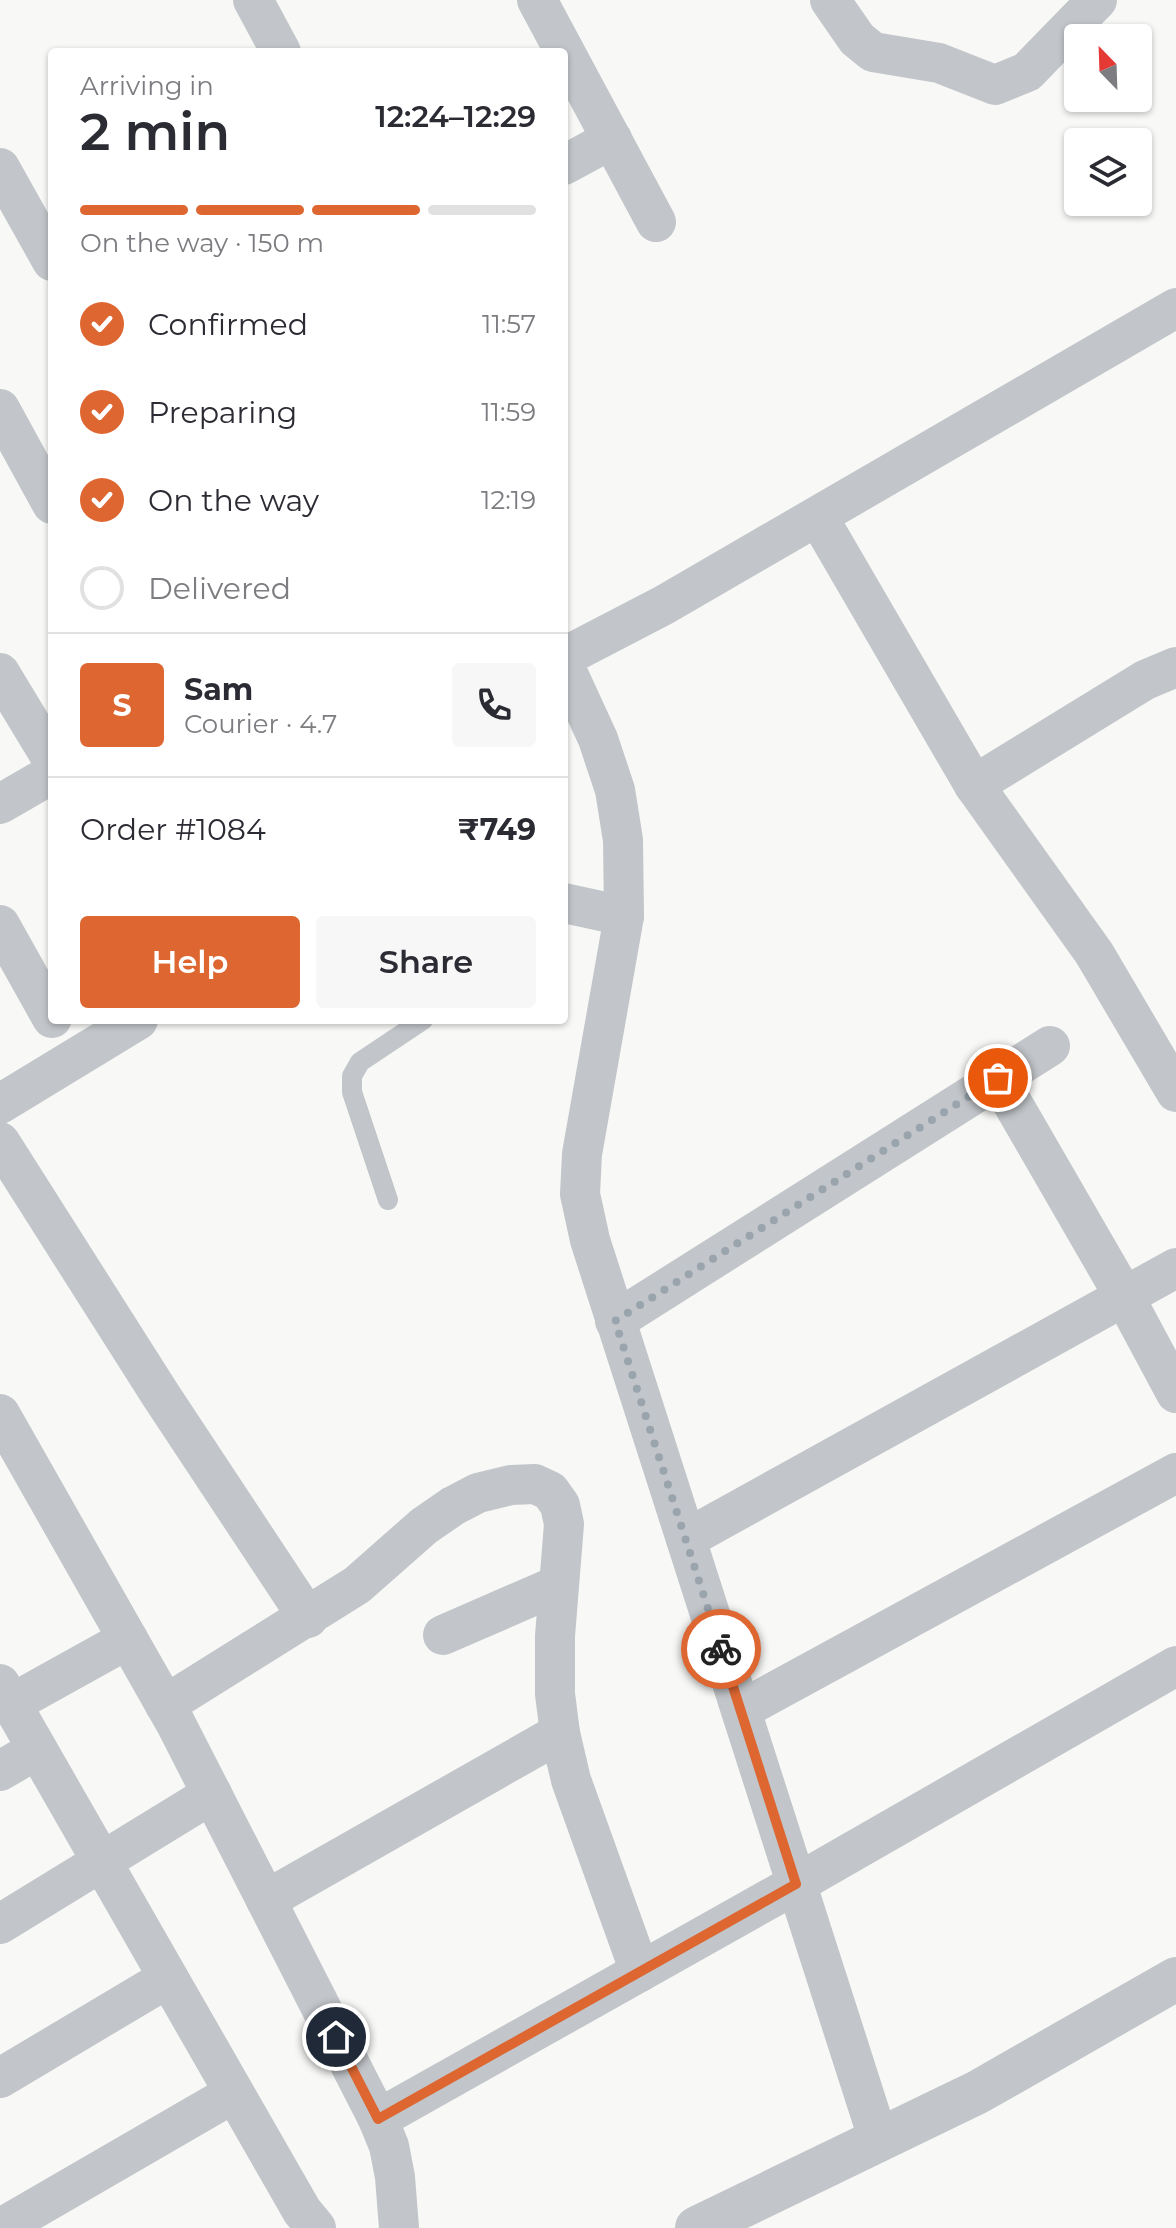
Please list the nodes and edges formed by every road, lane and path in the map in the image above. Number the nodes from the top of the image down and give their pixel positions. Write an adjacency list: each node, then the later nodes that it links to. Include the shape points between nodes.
1 (537, 0): 6 (street)
2 (830, 0): 3 (street, via 857,39 873,52 939,63 995,85 1027,72)
3 (1097, 0)
4 (256, 1): 5 (street)
5 (279, 48)
6 (563, 48)
7 (568, 57): 8 (street)
8 (612, 139): 9 (street); 11 (street)
9 (568, 163)
10 (0, 168): 12 (street)
11 (656, 222)
12 (48, 254)
13 (1176, 308): 17 (street)
14 (0, 409): 15 (street)
15 (27, 464): 16 (street)
16 (48, 498)
17 (818, 517): 18 (street); 24 (street)
18 (568, 655)
19 (1176, 667): 24 (street, via 1145,680)
20 (0, 673): 22 (street)
21 (568, 674): 26 (street, via 615,790 623,840)
22 (48, 752)
23 (48, 776): 25 (street)
24 (974, 785): 35 (street, via 1094,953)
25 (0, 804)
26 (585, 913): 41 (street, via 580,1194)
27 (0, 925): 28 (street)
28 (48, 1010)
29 (56, 1024): 33 (street)
30 (131, 1024): 33 (street)
31 (417, 1024): 38 (lane, via 360,1062 352,1076 352,1092)
32 (1050, 1046): 34 (street)
33 (74, 1057): 36 (street)
34 (998, 1078): 40 (street); 41 (street)
35 (1176, 1092)
36 (0, 1104)
37 (0, 1142): 47 (street)
38 (388, 1200)
39 (1176, 1268): 40 (street)
40 (1124, 1296): 42 (street); 45 (street)
41 (615, 1321): 45 (street)
42 (1176, 1393)
43 (0, 1414): 49 (street)
44 (1176, 1473): 53 (street)
45 (686, 1539): 53 (street)
46 (558, 1585): 47 (street, via 564,1524 560,1505 550,1491 535,1484 511,1485 453,1506); 48 (street); 54 (street, via 555,1694)
47 (308, 1618): 52 (street)
48 (443, 1635)
49 (128, 1639): 51 (street); 52 (street)
50 (1176, 1666): 59 (street)
51 (6, 1694): 55 (street)
52 (165, 1705): 57 (street)
53 (741, 1710): 59 (street)
54 (560, 1733): 60 (street); 62 (street, via 571,1780)
55 (36, 1750): 56 (street); 58 (street)
56 (0, 1771)
57 (212, 1794): 58 (street); 60 (street)
58 (102, 1864): 61 (street); 63 (street)
59 (796, 1884): 62 (street); 68 (street)
60 (266, 1900): 67 (street)
61 (0, 1924)
62 (640, 1972): 67 (street)
63 (168, 1978): 65 (street); 66 (street)
64 (1176, 1979): 68 (street, via 978,2092)
65 (0, 2078)
66 (234, 2093): 69 (street); 70 (street)
67 (378, 2119): 71 (street, via 395,2177)
68 (879, 2141): 72 (street)
69 (297, 2222)
70 (1, 2228)
71 (399, 2228)
72 (697, 2228)

